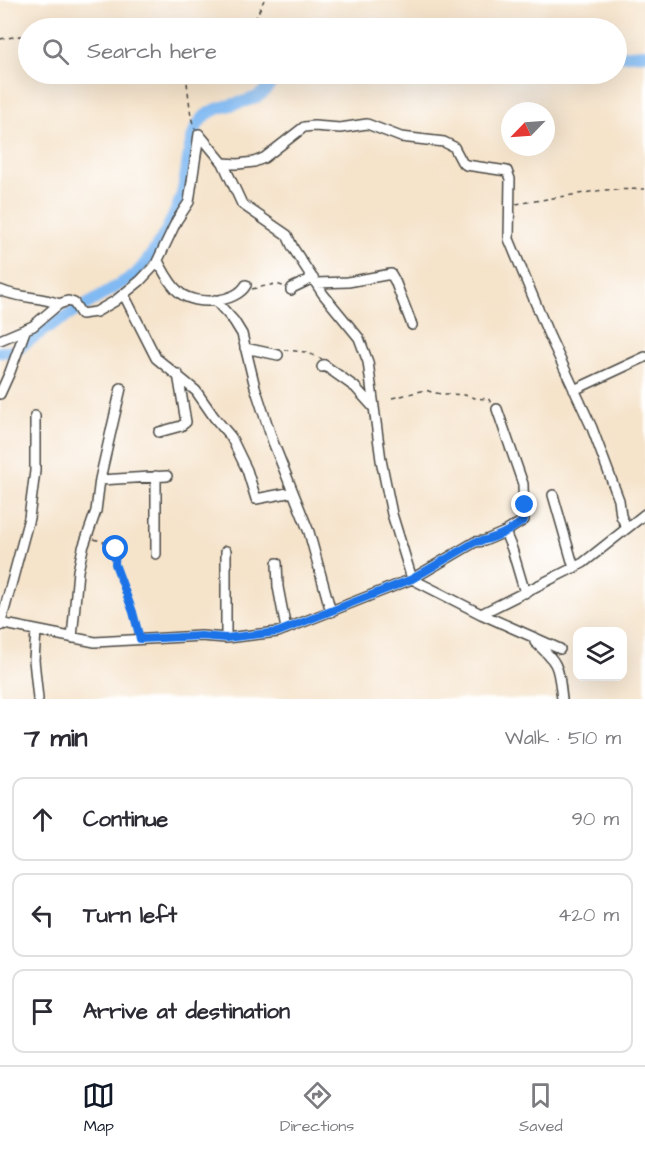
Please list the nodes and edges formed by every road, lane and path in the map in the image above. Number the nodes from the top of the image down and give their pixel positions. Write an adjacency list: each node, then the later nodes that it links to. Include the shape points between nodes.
1 (264, 0): 2 (path)
2 (256, 18)
3 (18, 36): 4 (path)
4 (0, 39)
5 (187, 84): 6 (path)
6 (195, 129)
7 (223, 163): 9 (street, via 264,158 304,128 367,124 401,137 444,142 454,147 466,165 507,171); 10 (street, via 199,134 189,202); 11 (street, via 242,204 287,235)
8 (645, 189): 9 (path, via 603,190)
9 (509, 205): 27 (street, via 509,239)
10 (158, 261): 15 (street); 16 (street, via 183,295 192,300)
11 (315, 280): 13 (street); 18 (street, via 348,282 391,274); 30 (street, via 359,338 368,362)
12 (244, 288): 13 (path, via 275,284); 16 (street)
13 (292, 289)
14 (0, 290): 17 (street)
15 (124, 295): 17 (street, via 96,312 78,310 68,301); 25 (street, via 153,353)
16 (215, 300): 21 (street, via 240,329)
17 (59, 304): 19 (street)
18 (412, 325)
19 (26, 331): 20 (street); 28 (street)
20 (0, 340)
21 (245, 348): 22 (street); 37 (street)
22 (280, 352): 24 (path, via 306,352 321,357)
23 (645, 357): 27 (street)
24 (323, 366): 30 (street, via 355,387)
25 (178, 374): 33 (street, via 186,422); 37 (street, via 231,437 256,499)
26 (121, 388): 36 (street)
27 (574, 390): 40 (street, via 592,428)
28 (0, 393)
29 (392, 398): 31 (path, via 426,390 436,395 488,398)
30 (374, 408): 47 (street, via 392,514)
31 (497, 409): 41 (street, via 523,484 525,505 524,520)
32 (35, 416): 51 (street, via 35,471 29,518)
33 (159, 432)
34 (156, 476): 35 (street); 36 (street); 44 (street)
35 (167, 476)
36 (100, 480): 42 (street)
37 (292, 492): 49 (street, via 309,532)
38 (553, 495): 46 (street)
39 (645, 514): 40 (street)
40 (627, 528): 46 (street)
41 (505, 532): 47 (street, via 475,542); 48 (street)
42 (87, 538): 55 (street, via 78,571); 57 (path, via 114,544 115,564)
43 (226, 551): 56 (street)
44 (156, 554)
45 (277, 563): 52 (street)
46 (574, 568): 48 (street)
47 (412, 579): 49 (street); 50 (street)
48 (525, 593): 50 (street)
49 (331, 612): 52 (street)
50 (481, 614): 54 (street)
51 (0, 624): 53 (street)
52 (286, 629): 56 (street)
53 (36, 631): 55 (street); 59 (street)
54 (527, 635): 58 (street); 60 (street, via 558,667)
55 (72, 638): 57 (street, via 95,642)
56 (226, 638): 57 (street)
57 (140, 639)
58 (560, 650)
59 (38, 699)
60 (562, 699)

